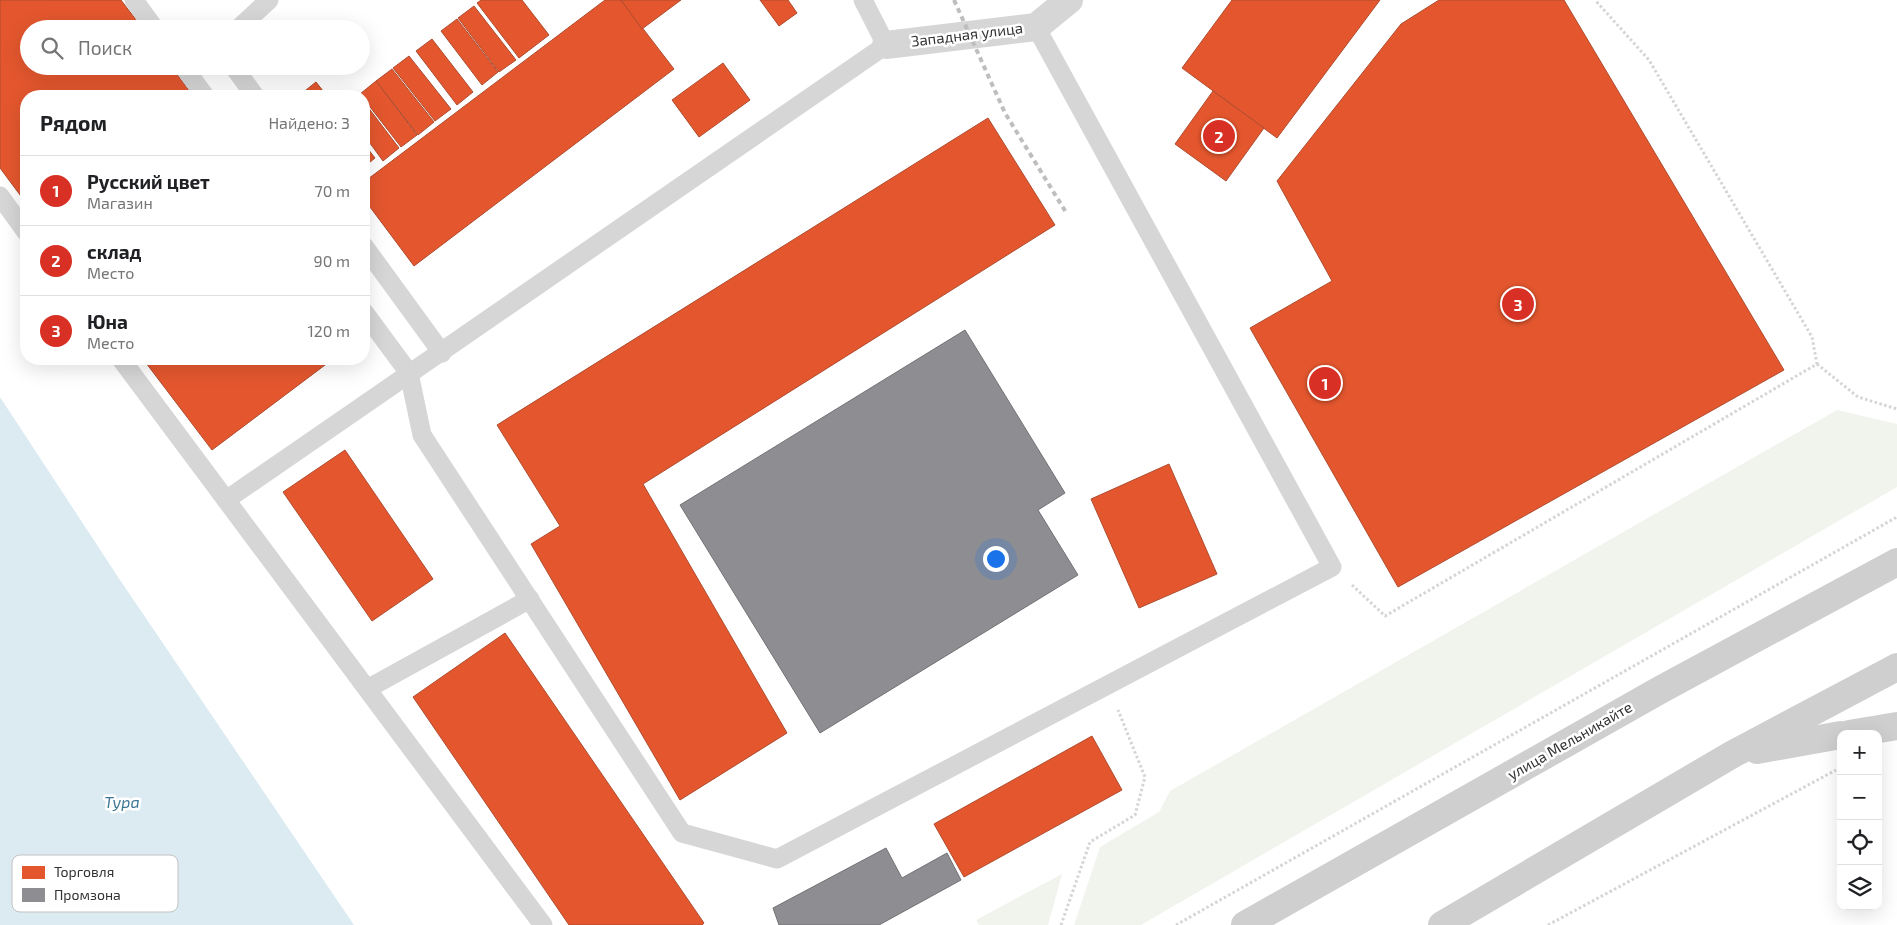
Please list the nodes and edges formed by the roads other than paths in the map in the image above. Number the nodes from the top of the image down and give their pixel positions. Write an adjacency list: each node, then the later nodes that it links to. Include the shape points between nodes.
1 (134, 0): 5 (lane)
2 (269, 0): 6 (lane)
3 (863, 0): 8 (lane)
4 (1069, 0): 7 (street, Западная улица)
5 (148, 20)
6 (248, 20)
7 (1036, 27): 8 (street, Западная улица); 22 (lane, via 1332,567 777,860 682,833)
8 (886, 45): 17 (lane)
9 (190, 75): 11 (lane)
10 (240, 75): 12 (lane)
11 (201, 90)
12 (251, 90)
13 (0, 196): 14 (lane)
14 (20, 224)
15 (370, 254): 17 (lane)
16 (370, 320): 19 (lane)
17 (442, 353): 19 (lane)
18 (125, 365): 20 (lane)
19 (409, 373): 20 (lane); 22 (lane, via 422,435)
20 (226, 500): 24 (lane)
21 (1897, 562): 30 (main road, улица Мельникайте, via 1660,690)
22 (530, 599): 24 (lane)
23 (1897, 667): 28 (main road)
24 (367, 689): 29 (lane)
25 (1897, 726): 26 (main road)
26 (1872, 730)
27 (1837, 736): 28 (main road)
28 (1733, 754): 31 (main road)
29 (543, 925)
30 (1245, 925)
31 (1442, 925)

